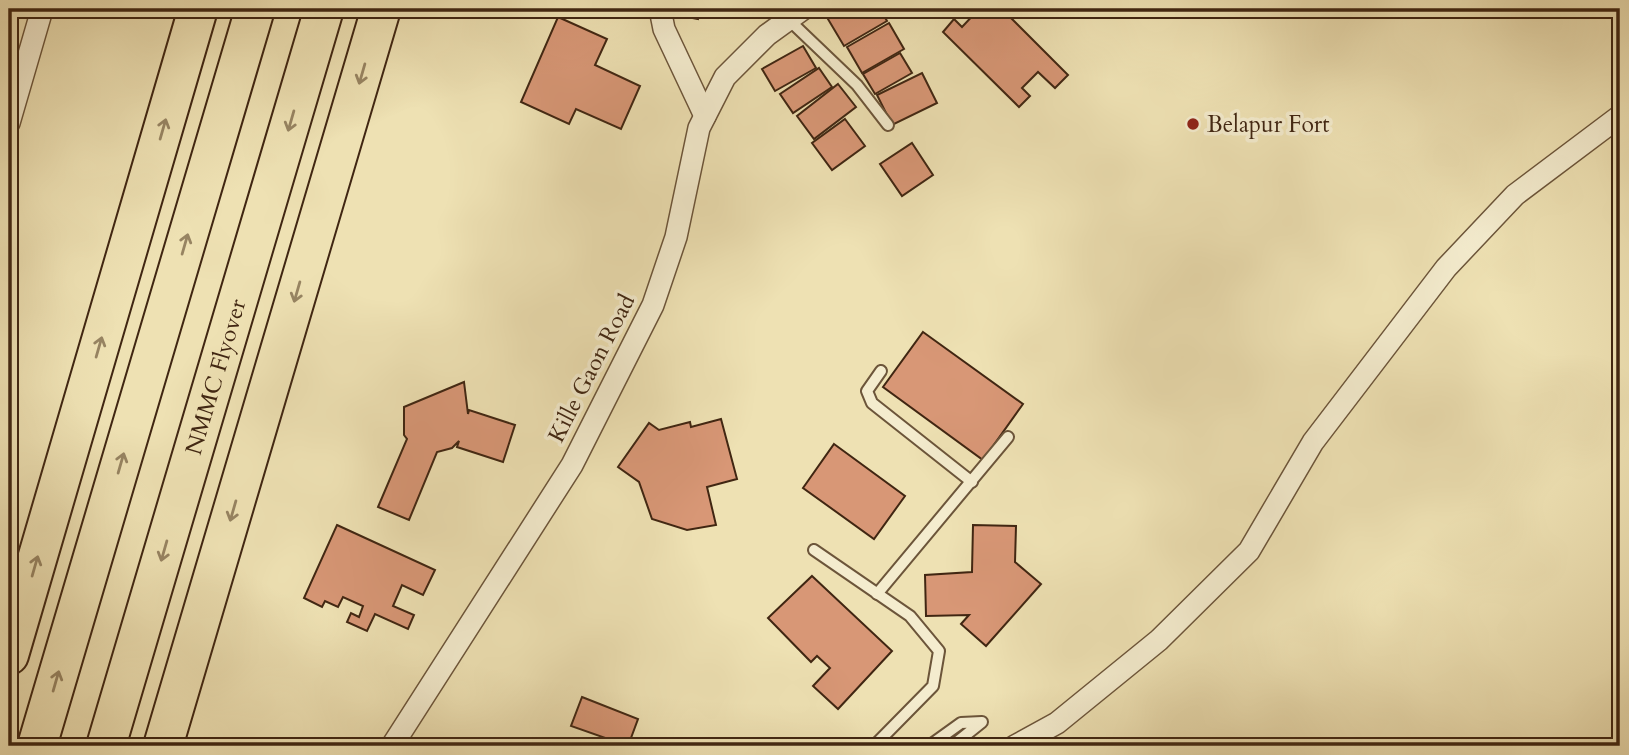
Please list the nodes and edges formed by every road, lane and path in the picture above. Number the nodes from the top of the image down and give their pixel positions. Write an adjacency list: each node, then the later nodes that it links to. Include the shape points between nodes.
1 (198, 9): 17 (highway, one-way to 1)
2 (255, 9): 18 (highway, one-way to 2)
3 (324, 9): 19 (highway, NMMC Flyover, one-way to 19)
4 (381, 9): 20 (highway, one-way to 20)
5 (660, 9): 8 (street, via 664,29)
6 (41, 13): 10 (street)
7 (796, 14): 8 (street, Kille Gaon Road, via 767,35 725,77); 11 (lane)
8 (705, 116): 21 (street, Kille Gaon Road, via 687,176 676,237 653,305 572,465)
9 (1620, 116): 25 (street, via 1515,195 1446,268 1312,442 1249,551 1159,640 1057,723)
10 (9, 123)
11 (888, 125)
12 (881, 371): 14 (lane, via 867,391 872,403)
13 (1008, 437): 14 (lane)
14 (972, 482): 16 (lane)
15 (814, 550): 16 (lane)
16 (877, 594): 22 (lane, via 910,616 939,651 933,685)
17 (9, 654)
18 (37, 746)
19 (106, 746)
20 (163, 746)
21 (392, 746)
22 (874, 746)
23 (929, 746): 24 (lane, via 961,723 982,722)
24 (952, 746)
25 (1015, 746)

